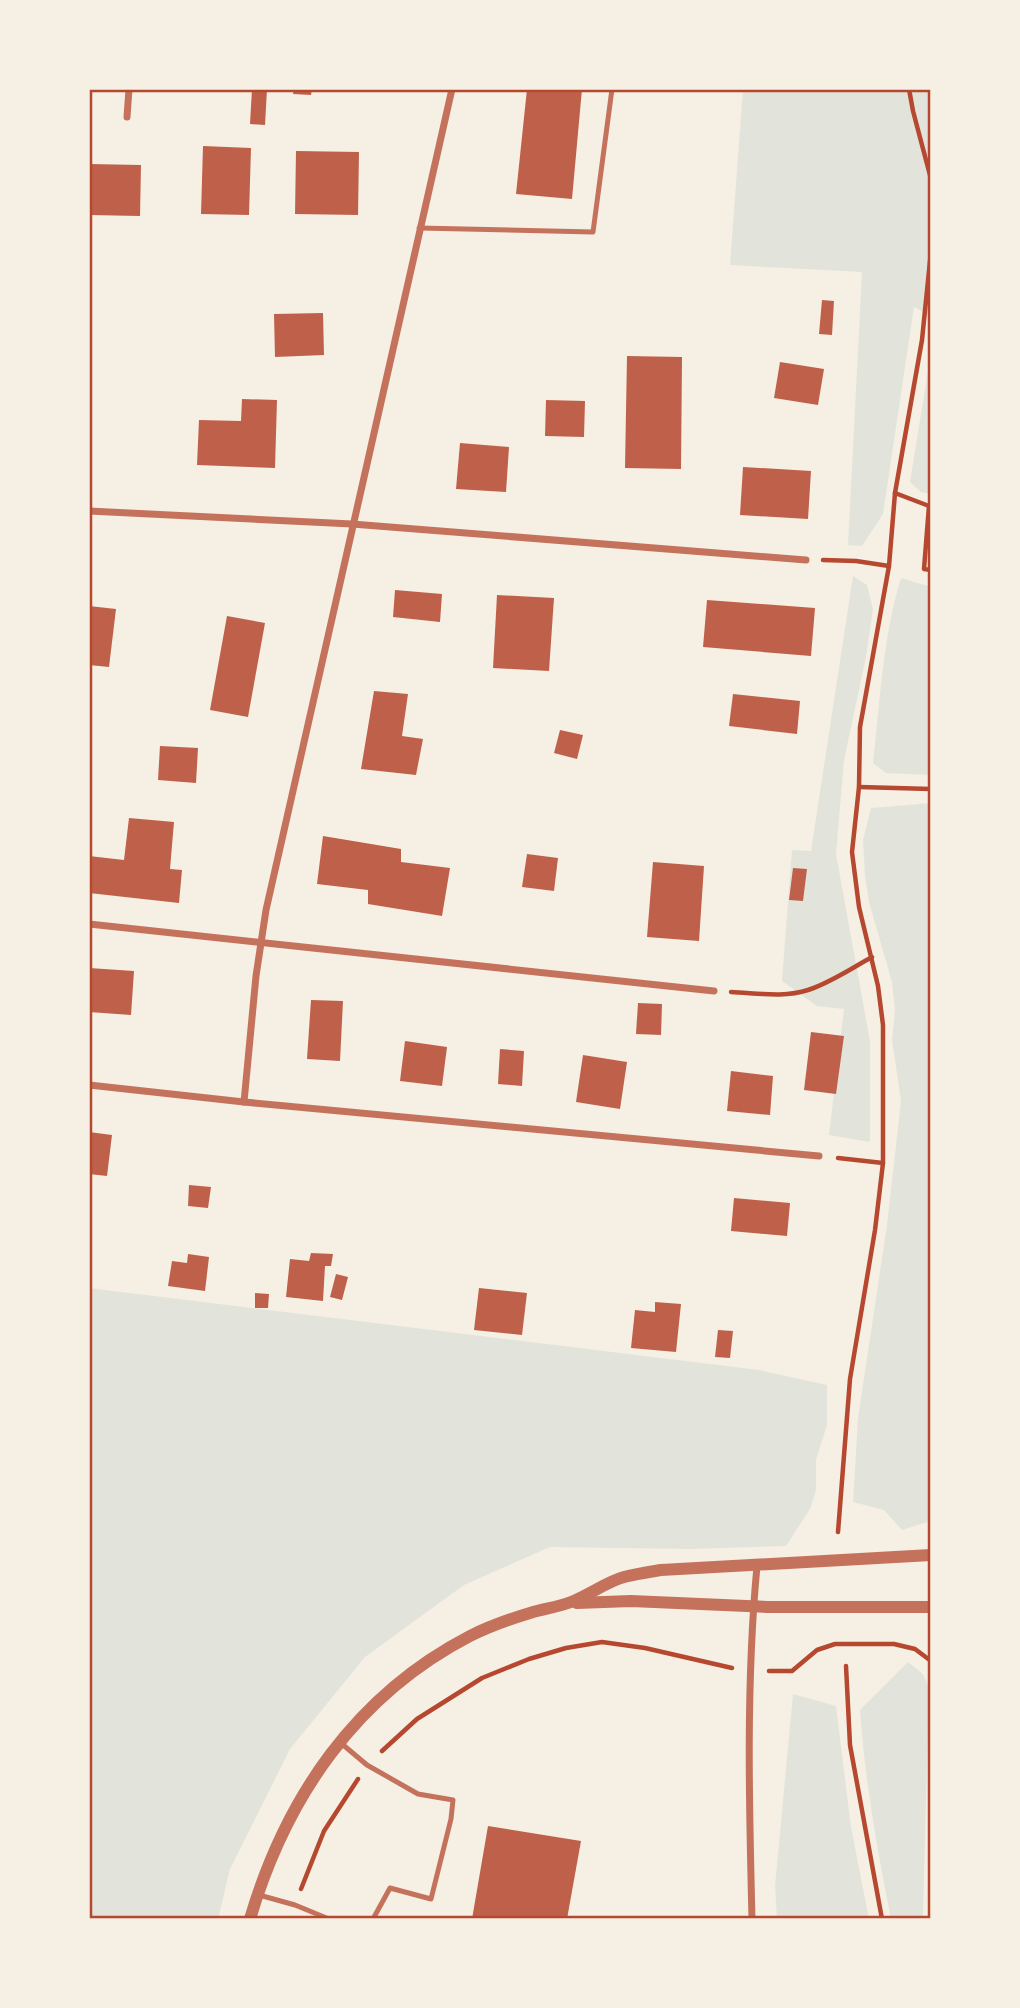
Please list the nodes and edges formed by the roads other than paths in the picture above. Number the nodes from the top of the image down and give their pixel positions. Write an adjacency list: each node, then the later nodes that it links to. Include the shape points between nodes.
1 (129, 89): 4 (street)
2 (452, 89): 5 (street)
3 (612, 89): 5 (lane, via 593,232)
4 (127, 117)
5 (419, 228): 7 (street)
6 (89, 511): 7 (street)
7 (352, 524): 8 (street); 10 (street)
8 (806, 560)
9 (89, 924): 10 (street)
10 (260, 942): 11 (street); 13 (street)
11 (713, 991)
12 (89, 1085): 13 (street)
13 (244, 1102): 14 (street)
14 (820, 1156)
15 (931, 1555): 16 (street)
16 (757, 1566): 17 (street, via 661,1570 622,1577); 18 (street)
17 (569, 1603): 18 (street); 20 (street, via 472,1635 426,1662 379,1699)
18 (753, 1607): 19 (street); 25 (street)
19 (931, 1607)
20 (339, 1742): 21 (street, via 304,1793); 24 (lane, via 367,1765 418,1794 453,1800 431,1899 390,1888)
21 (257, 1895): 22 (street); 23 (lane)
22 (250, 1919)
23 (329, 1919)
24 (373, 1919)
25 (752, 1919)

